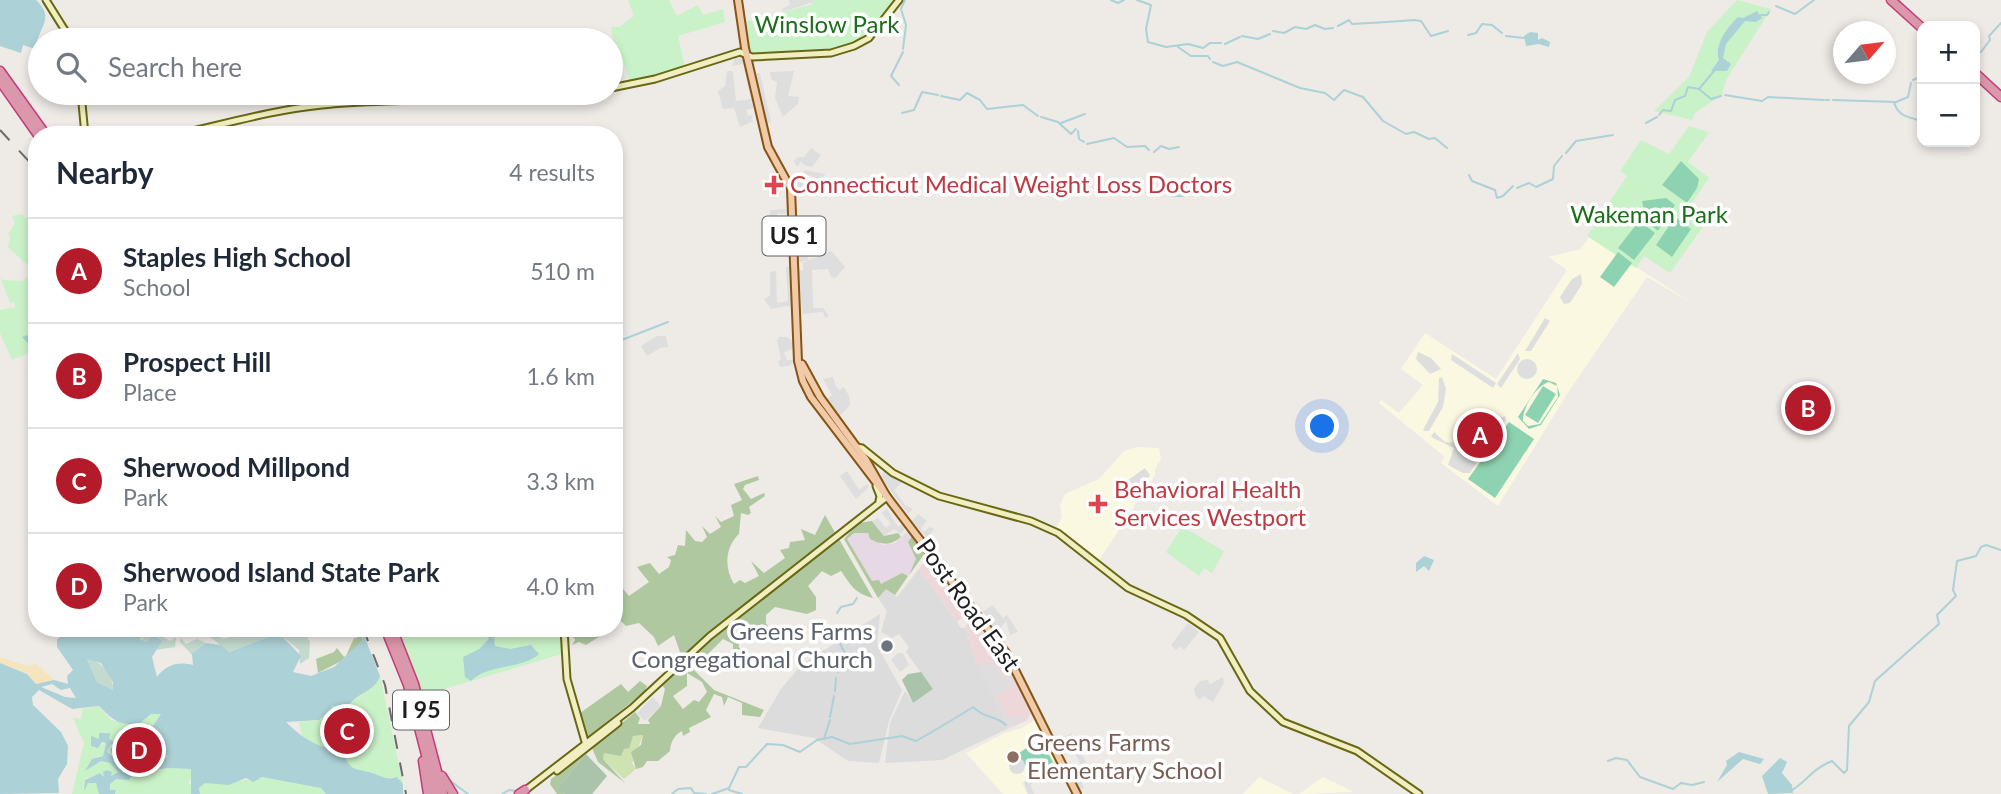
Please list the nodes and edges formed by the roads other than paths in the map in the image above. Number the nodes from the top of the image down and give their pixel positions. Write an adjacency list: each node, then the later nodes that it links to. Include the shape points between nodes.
1 (46, 0): 8 (main road)
2 (738, 0): 9 (main road, Post Road East / US 1)
3 (899, 0): 9 (main road, via 869,38 840,51)
4 (1891, 0): 6 (highway)
5 (1898, 0): 7 (highway)
6 (1917, 21)
7 (1918, 21)
8 (64, 28)
9 (746, 55): 14 (main road, via 727,56); 23 (main road, Post Road East / US 1, via 768,149 791,189 799,367)
10 (0, 71): 20 (highway)
11 (1980, 75): 15 (highway)
12 (1980, 76): 16 (highway)
13 (0, 81): 19 (highway)
14 (623, 86)
15 (2001, 92)
16 (2001, 97)
17 (82, 105): 21 (main road)
18 (322, 105): 22 (main road)
19 (32, 126)
20 (40, 126)
21 (84, 126)
22 (212, 126)
23 (856, 451): 24 (main road, Post Road East / US 1); 25 (main road, Post Road East / US 1); 40 (main road, via 939,496 1058,533 1128,588 1186,615 1220,638 1250,691 1283,722 1357,751)
24 (876, 486): 25 (main road, Post Road East / US 1); 26 (main road)
25 (887, 497): 26 (main road); 27 (main road); 39 (main road, Post Road East / US 1, via 1007,654)
26 (878, 501): 27 (main road)
27 (854, 523): 33 (main road, via 704,641)
28 (389, 637): 31 (highway, I 95)
29 (396, 637): 32 (highway, I 95)
30 (565, 637): 33 (main road, via 567,679)
31 (416, 717): 35 (highway); 36 (highway, I 95)
32 (426, 731): 37 (highway, I 95); 38 (highway)
33 (587, 746): 34 (main road)
34 (524, 793)
35 (428, 794)
36 (436, 794)
37 (443, 794)
38 (453, 794)
39 (1077, 794)
40 (1419, 794)

